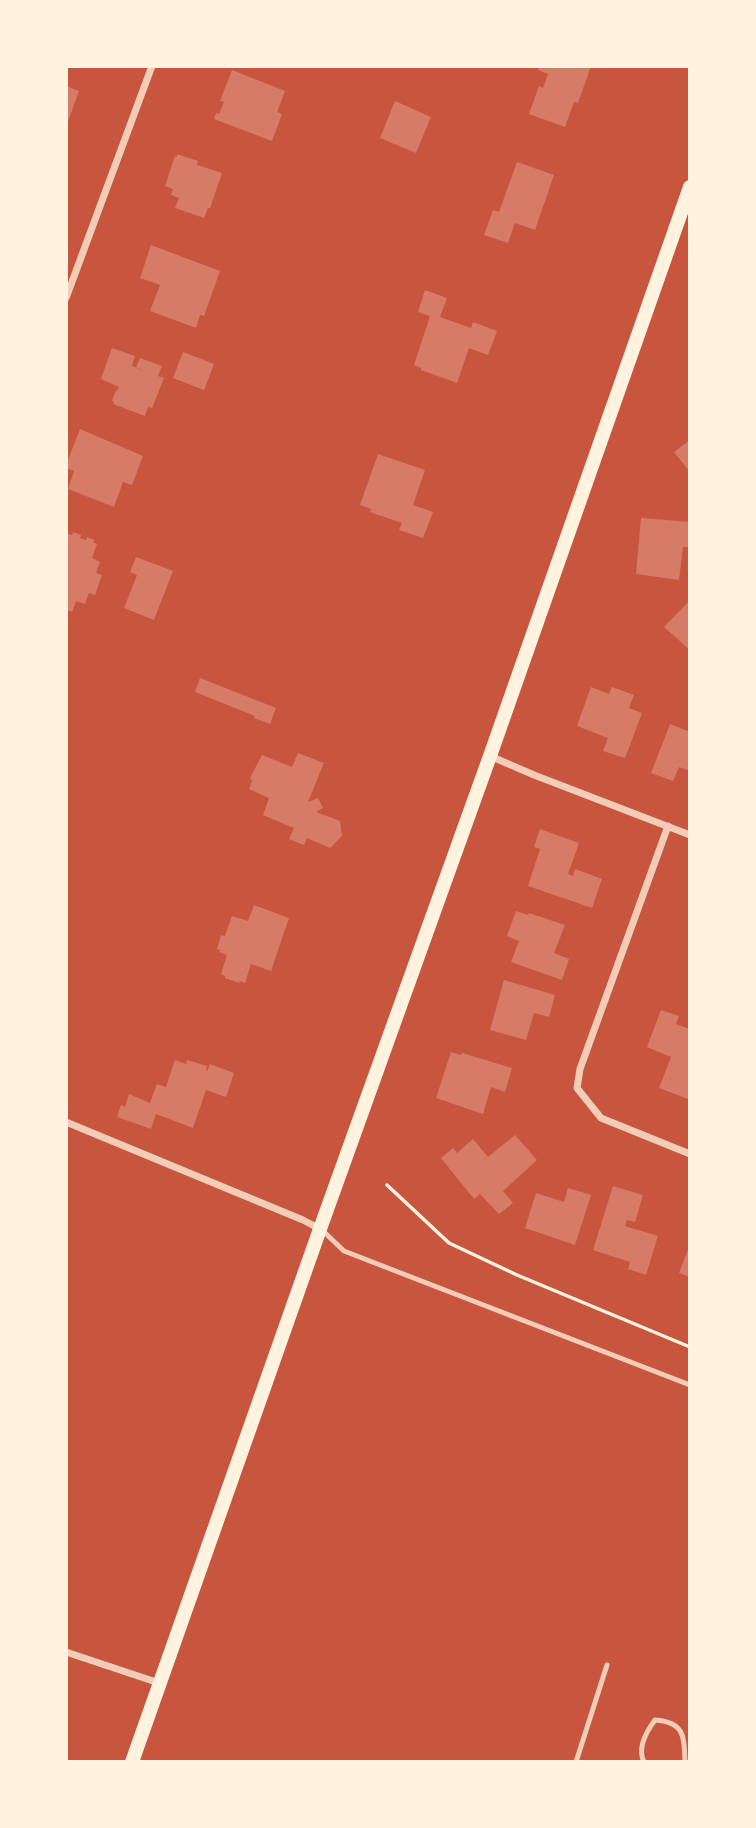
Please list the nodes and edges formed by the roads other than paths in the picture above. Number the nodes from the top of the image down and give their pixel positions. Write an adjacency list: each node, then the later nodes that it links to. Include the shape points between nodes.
1 (152, 66): 3 (street)
2 (690, 187): 4 (main road)
3 (66, 298)
4 (490, 756): 5 (street); 9 (main road)
5 (668, 827): 6 (street); 8 (street, via 580,1069 578,1088 601,1118)
6 (690, 835)
7 (66, 1122): 9 (street)
8 (690, 1154)
9 (320, 1228): 10 (lane, via 344,1251); 13 (main road)
10 (690, 1385)
11 (66, 1652): 13 (street)
12 (607, 1665): 15 (lane)
13 (160, 1684): 14 (main road)
14 (132, 1762)
15 (576, 1762)
16 (644, 1762): 17 (lane, via 640,1755 643,1741 655,1720 680,1729)
17 (685, 1762)

